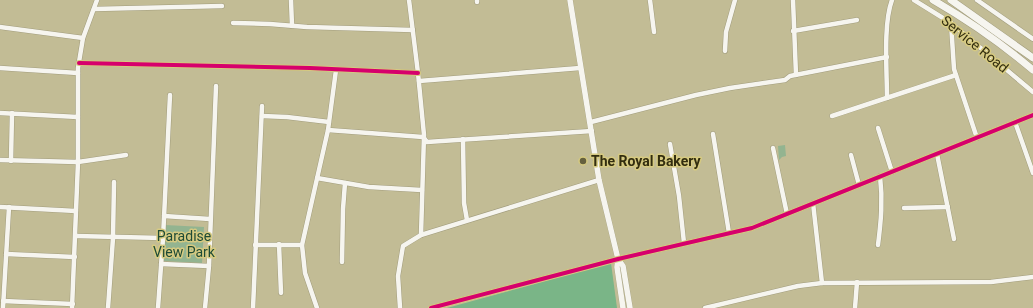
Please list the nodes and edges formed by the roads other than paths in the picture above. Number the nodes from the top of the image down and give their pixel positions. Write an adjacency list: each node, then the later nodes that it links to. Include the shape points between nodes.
1 (97, 0): 14 (street)
2 (291, 0): 18 (street)
3 (409, 0): 20 (street)
4 (570, 0): 30 (street)
5 (650, 0): 22 (street)
6 (735, 0): 25 (street, via 726,32)
7 (793, 0): 21 (street)
8 (892, 0): 26 (street, via 889,7)
9 (914, 0): 17 (street, Service Road)
10 (933, 0): 32 (main road, via 996,41)
11 (951, 0): 27 (main road)
12 (978, 0): 24 (street)
13 (222, 6): 14 (street)
14 (94, 9): 23 (street)
15 (857, 20): 21 (street)
16 (233, 23): 18 (street)
17 (951, 23): 36 (street); 39 (street, Service Road)
18 (292, 26): 20 (street)
19 (0, 27): 23 (street)
20 (413, 30): 34 (street)
21 (793, 30): 35 (street)
22 (654, 32)
23 (83, 38): 28 (street)
24 (1033, 39)
25 (725, 51)
26 (887, 57): 35 (street); 41 (street)
27 (1033, 58)
28 (80, 64): 31 (street); 33 (street)
29 (0, 68): 33 (street)
30 (580, 68): 37 (street); 50 (street)
31 (336, 70): 34 (street); 49 (street)
32 (1033, 70)
33 (78, 73): 48 (street)
34 (418, 73): 37 (street)
35 (796, 75): 50 (street, via 785,80 696,95)
36 (956, 75): 41 (street); 56 (street)
37 (419, 81): 57 (street)
38 (216, 86): 84 (street)
39 (1033, 92)
40 (170, 95): 83 (street)
41 (887, 98): 47 (street)
42 (262, 106): 46 (street)
43 (0, 113): 44 (street)
44 (12, 113): 48 (street); 65 (street)
45 (1033, 115): 51 (street)
46 (262, 116): 49 (street); 94 (street)
47 (832, 116)
48 (78, 117): 66 (street)
49 (329, 122): 53 (street)
50 (591, 122): 54 (street)
51 (1015, 122): 56 (street); 68 (street)
52 (878, 128): 67 (street)
53 (328, 130): 57 (street); 70 (street)
54 (592, 131): 58 (street); 71 (street)
55 (713, 134): 86 (street)
56 (977, 138): 61 (street)
57 (424, 139): 58 (street, via 427,142); 75 (street)
58 (463, 139): 85 (street, via 464,203)
59 (670, 144): 92 (street)
60 (774, 148): 82 (street)
61 (937, 154): 67 (street); 79 (street)
62 (126, 155): 66 (street)
63 (851, 156): 74 (street)
64 (0, 160): 65 (street)
65 (11, 161): 66 (street)
66 (78, 162): 81 (street)
67 (892, 172): 69 (street)
68 (1033, 173)
69 (880, 176): 74 (street); 96 (street, via 882,217)
70 (317, 178): 73 (street); 95 (street)
71 (599, 180): 85 (street); 99 (street)
72 (114, 182): 89 (street)
73 (345, 183): 75 (street); 100 (street)
74 (859, 185): 76 (street)
75 (422, 190): 87 (street)
76 (813, 203): 82 (street); 105 (street)
77 (0, 207): 78 (street)
78 (9, 207): 81 (street); 97 (street)
79 (948, 207): 80 (street); 91 (street)
80 (904, 208)
81 (76, 211): 88 (street)
82 (787, 214): 86 (street, via 752,228)
83 (164, 216): 84 (street); 90 (street)
84 (210, 219): 102 (street)
85 (467, 220): 87 (street)
86 (729, 233): 92 (street)
87 (421, 235): 115 (street, via 403,246 398,276)
88 (76, 236): 89 (street); 98 (street)
89 (113, 238): 90 (street); 110 (street)
90 (163, 238): 101 (street)
91 (954, 239)
92 (684, 243): 99 (street)
93 (279, 244): 94 (street); 95 (street); 106 (street)
94 (255, 245): 113 (street)
95 (302, 245): 114 (street, via 305,273)
96 (878, 245)
97 (6, 254): 98 (street); 107 (street)
98 (75, 257): 108 (street)
99 (618, 259): 116 (street); 117 (street); 118 (street, via 622,266)
100 (342, 262)
101 (161, 264): 102 (street); 111 (street)
102 (209, 266): 112 (street)
103 (1033, 277): 104 (street, via 991,282)
104 (858, 282): 105 (street); 120 (street)
105 (822, 283): 119 (street, via 798,286)
106 (281, 293)
107 (3, 301): 108 (street); 109 (street)
108 (73, 306)
109 (3, 308)
110 (108, 308)
111 (158, 308)
112 (205, 308)
113 (253, 308)
114 (317, 308)
115 (400, 308)
116 (431, 308)
117 (623, 308)
118 (630, 308)
119 (706, 308)
120 (855, 308)

